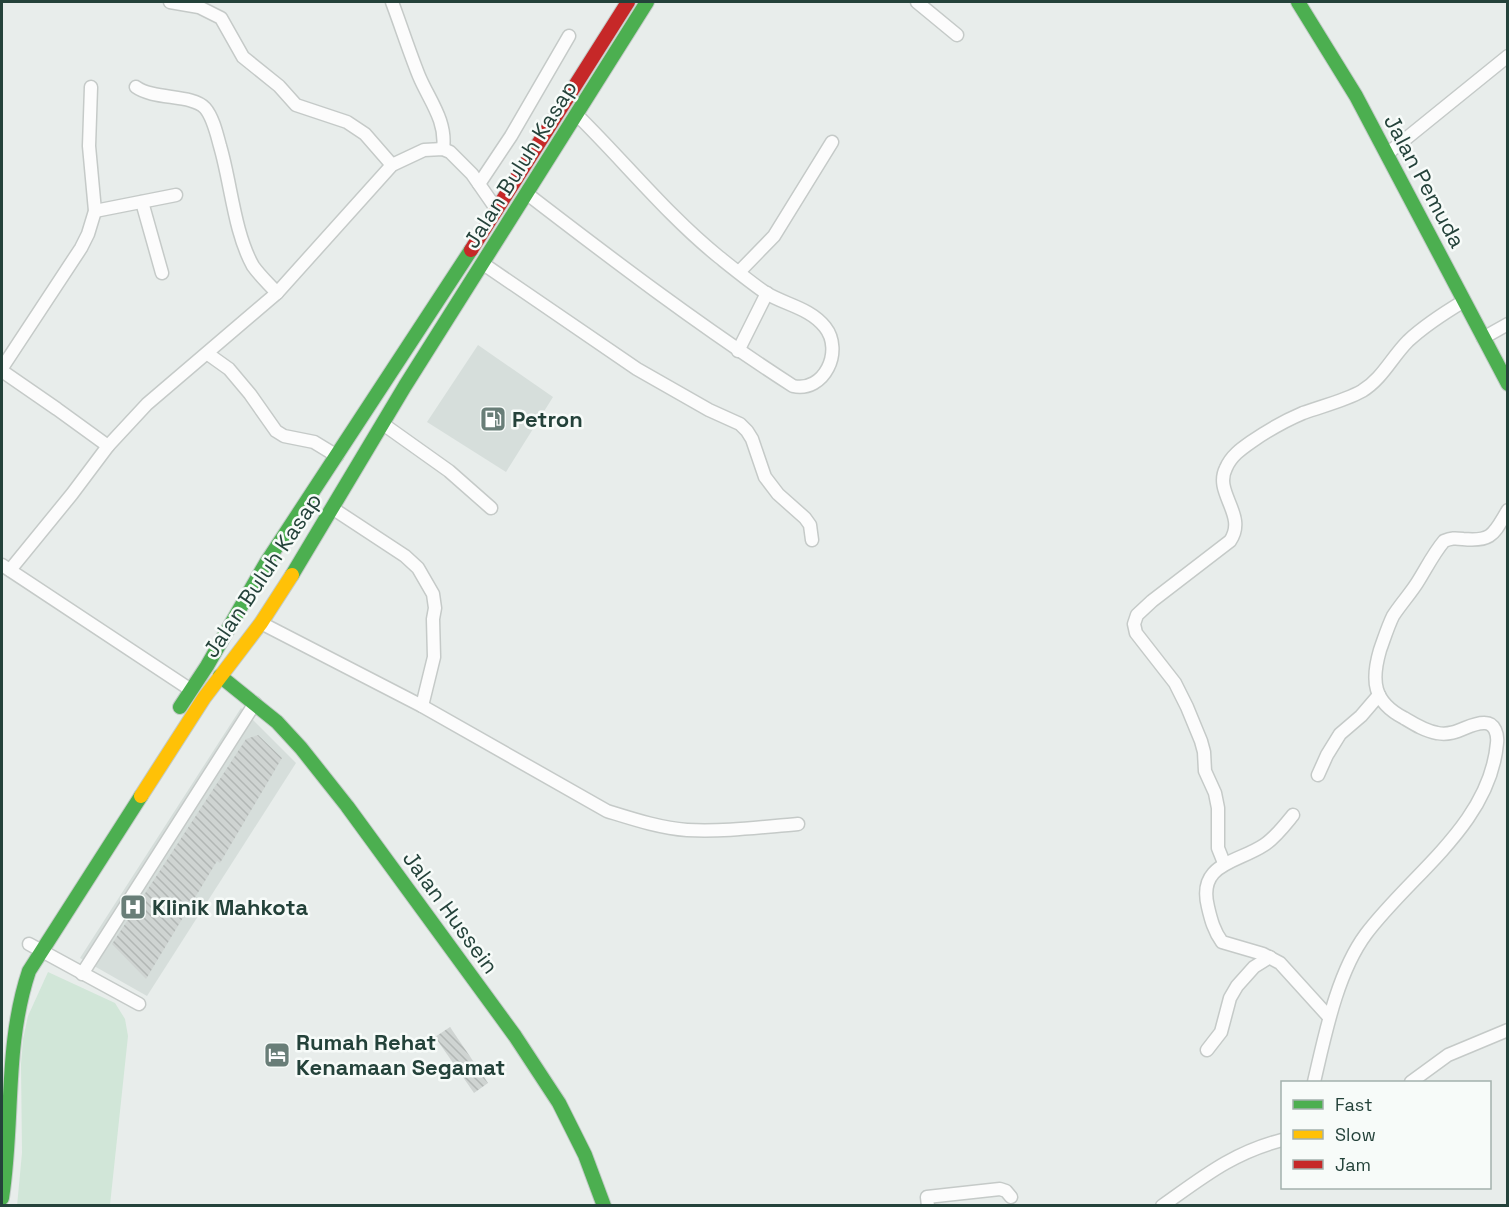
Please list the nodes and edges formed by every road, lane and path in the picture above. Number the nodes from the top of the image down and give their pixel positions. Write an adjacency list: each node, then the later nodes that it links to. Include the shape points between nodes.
1 (170, 2): 7 (street)
2 (392, 2): 15 (street, via 441,120)
3 (628, 2): 22 (main road, Jalan Buluh Kasap)
4 (647, 2): 13 (main road, Jalan Buluh Kasap)
5 (917, 2): 8 (street)
6 (1298, 2): 16 (main road, Jalan Pemuda, via 1339,66)
7 (199, 4): 17 (street, via 221,18 243,57 297,105 346,122 365,134)
8 (957, 35)
9 (569, 36): 18 (street)
10 (1508, 56): 16 (street)
11 (91, 87): 23 (street, via 89,146)
12 (136, 87): 27 (street, via 148,94 205,107 217,136 247,252 260,275)
13 (576, 114): 19 (main road, Jalan Buluh Kasap); 25 (street, via 673,216)
14 (832, 142): 25 (street, via 774,236)
15 (443, 149): 17 (street, via 424,150); 18 (street, via 460,160)
16 (1387, 154): 29 (main road, Jalan Pemuda)
17 (392, 165): 27 (street)
18 (479, 184): 22 (street)
19 (526, 193): 24 (main road, Jalan Buluh Kasap); 32 (street)
20 (176, 195): 21 (street)
21 (142, 202): 23 (street); 26 (street)
22 (497, 210): 38 (main road, Jalan Buluh Kasap)
23 (94, 211): 34 (street, via 81,248)
24 (482, 263): 36 (main road, Jalan Buluh Kasap); 42 (street, via 637,369 740,424 752,439 765,477 805,518)
25 (739, 272): 28 (street)
26 (162, 273)
27 (277, 293): 33 (street)
28 (767, 293): 32 (street); 32 (street, via 805,311 823,325 831,335 832,358 818,381 802,388)
29 (1464, 301): 31 (main road, Jalan Pemuda); 55 (street, via 1407,342 1361,392 1300,414 1236,453 1224,470 1222,483 1233,512 1235,533 1137,615 1136,633 1174,683 1204,752 1205,771 1218,808 1218,848)
30 (1508, 324): 31 (street)
31 (1484, 338): 35 (main road, Jalan Pemuda)
32 (738, 351)
33 (208, 354): 37 (street, via 147,404); 38 (street, via 228,369 276,431 314,442)
34 (2, 370): 37 (street)
35 (1508, 384)
36 (383, 424): 39 (main road, Jalan Buluh Kasap); 40 (street, via 449,471)
37 (108, 446): 43 (street, via 72,494)
38 (337, 456): 44 (main road, Jalan Buluh Kasap)
39 (332, 508): 44 (main road, Jalan Buluh Kasap); 50 (street, via 405,556 418,568 433,594 434,657)
40 (491, 508)
41 (1508, 510): 48 (street, via 1488,538 1452,538 1438,547 1393,616 1384,638 1375,674)
42 (812, 540)
43 (6, 567): 47 (street)
44 (278, 571): 45 (main road, Jalan Buluh Kasap); 47 (main road, Jalan Buluh Kasap)
45 (261, 623): 46 (main road, Jalan Buluh Kasap); 50 (street)
46 (220, 676): 49 (main road, Jalan Hussein); 56 (main road, Jalan Buluh Kasap)
47 (191, 690): 51 (main road, Jalan Buluh Kasap)
48 (1379, 695): 52 (street, via 1340,734); 60 (street, via 1398,715 1434,732 1454,733 1476,724 1490,724 1496,729 1497,744 1483,794 1465,823 1365,936 1343,977)
49 (255, 703): 58 (street); 69 (main road, Jalan Hussein, via 322,774 514,1036 559,1103)
50 (422, 706): 54 (street, via 607,811 686,830)
51 (172, 719)
52 (1318, 775)
53 (1293, 815): 55 (street, via 1268,842)
54 (798, 824)
55 (1224, 863): 57 (street, via 1212,875 1206,891 1216,935 1231,946)
56 (27, 952): 58 (street); 67 (main road, Jalan Buluh Kasap, via 10,1027 8,1144)
57 (1270, 957): 60 (street); 62 (street, via 1254,967 1237,986 1221,1032)
58 (82, 974): 59 (street)
59 (139, 1004)
60 (1329, 1017): 63 (street)
61 (1508, 1030): 64 (street, via 1448,1055)
62 (1208, 1050)
63 (1314, 1081)
64 (1414, 1081)
65 (1281, 1140): 70 (street, via 1227,1161)
66 (1011, 1197): 68 (street, via 1000,1189)
67 (2, 1198)
68 (927, 1201)
69 (604, 1206)
70 (1161, 1206)

